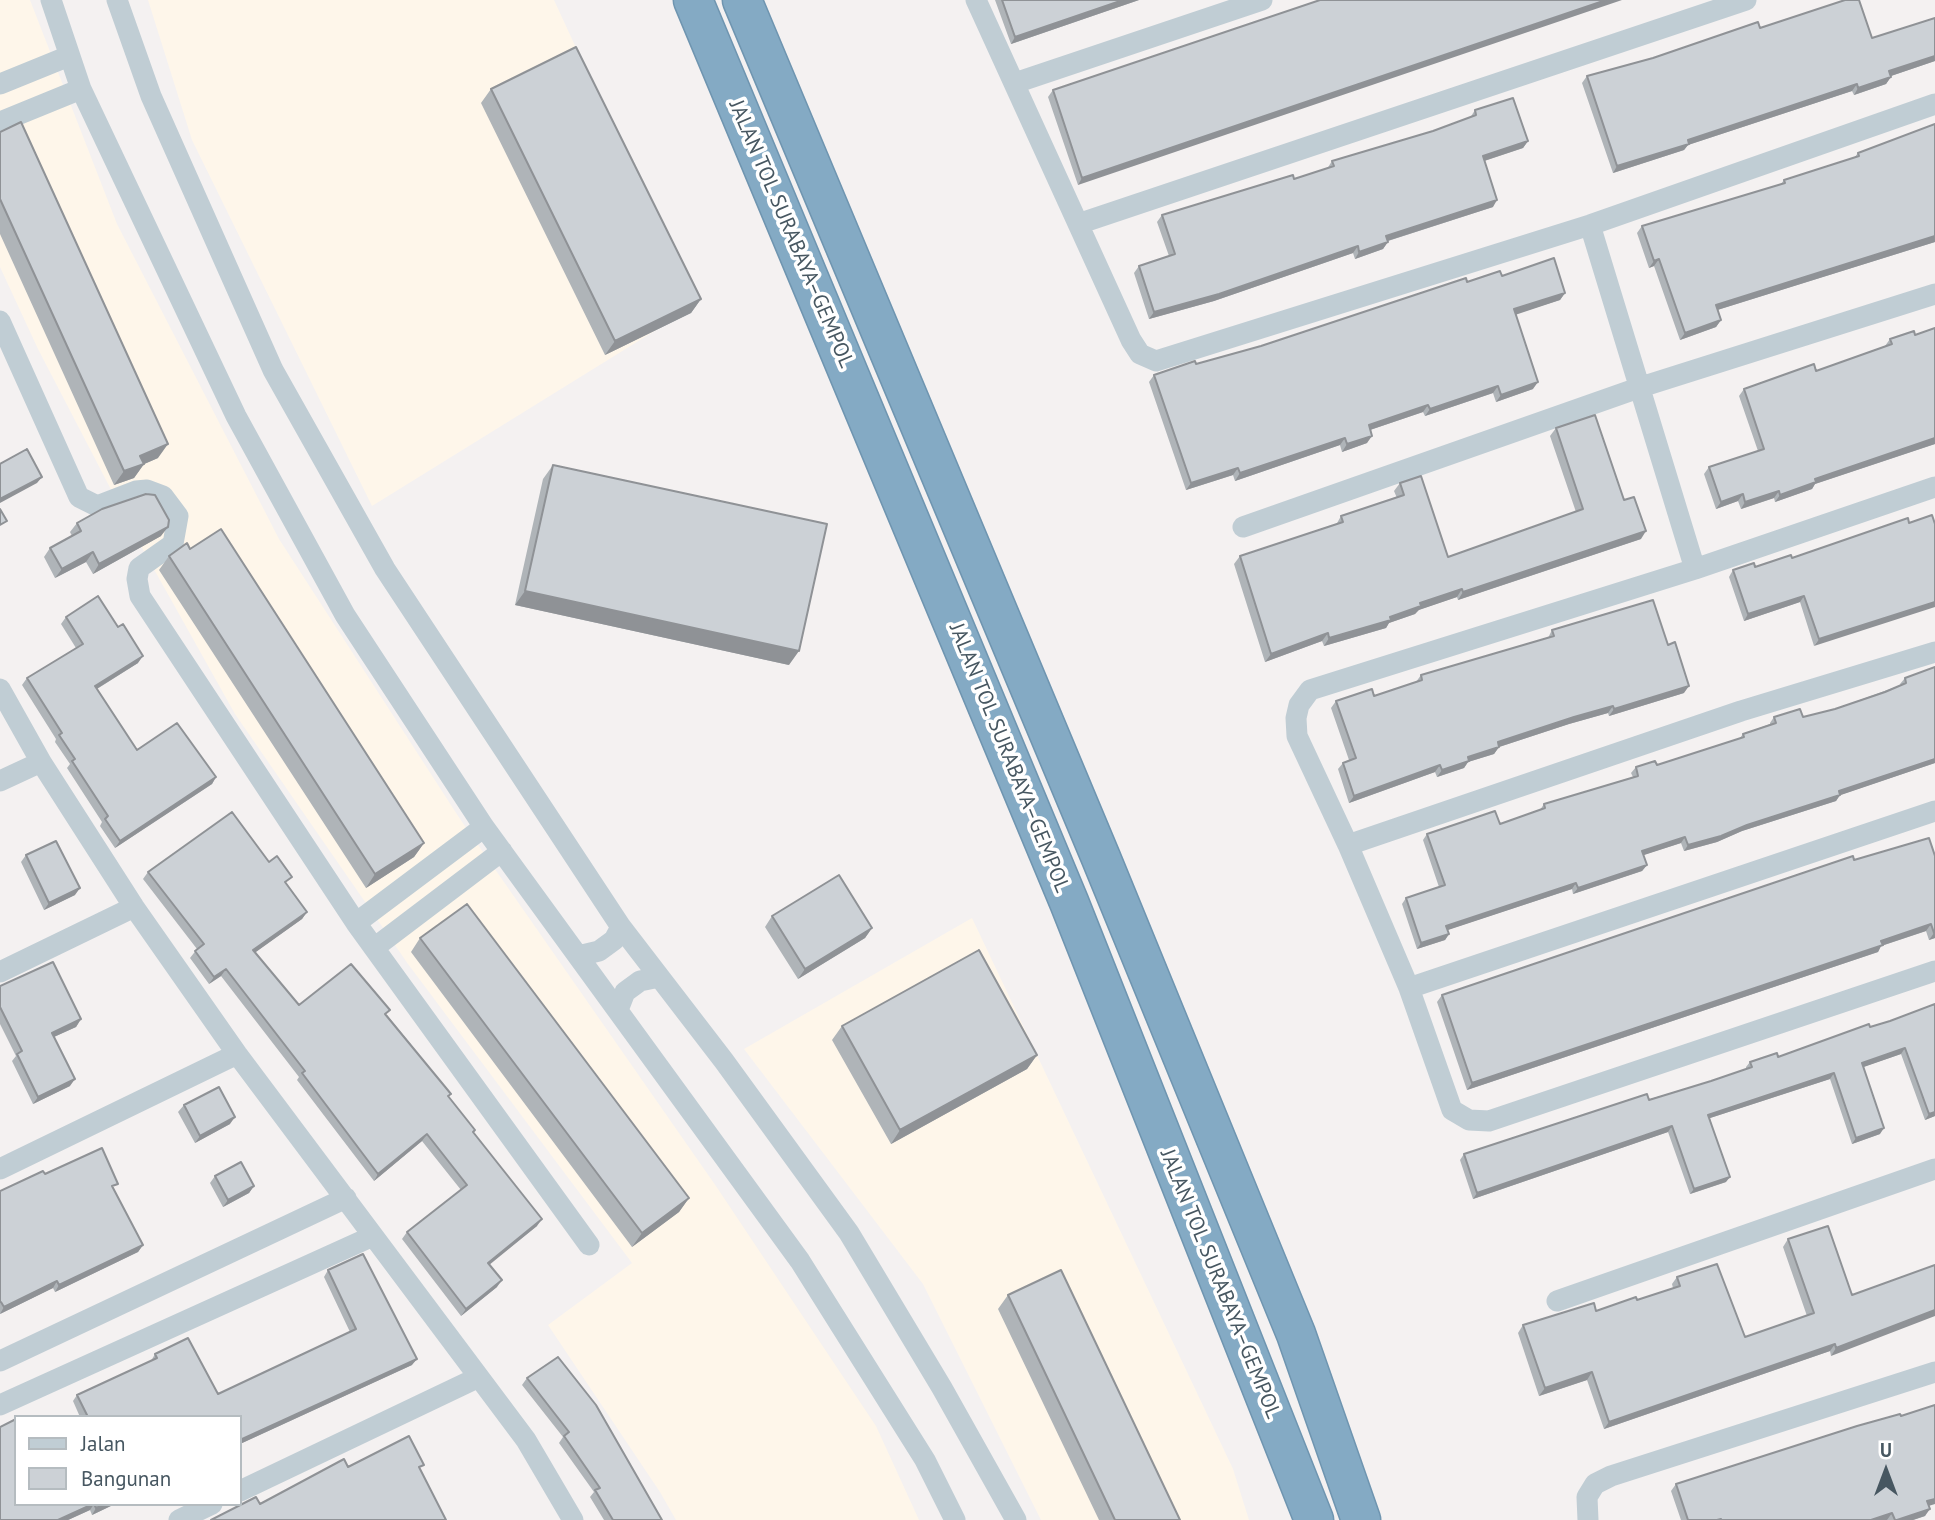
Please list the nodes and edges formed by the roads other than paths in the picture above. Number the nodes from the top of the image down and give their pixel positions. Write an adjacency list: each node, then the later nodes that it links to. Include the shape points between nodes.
1 (51, 0): 8 (street)
2 (117, 0): 32 (street, via 151,96 273,370 385,569)
3 (693, 0): 57 (highway, JALAN TOL SURABAYA–GEMPOL, via 1069,902)
4 (742, 0): 58 (highway, via 1296,1334)
5 (976, 0): 9 (street)
6 (1262, 0): 9 (street)
7 (1746, 0): 14 (street)
8 (69, 56): 10 (street); 11 (street)
9 (1015, 83): 14 (street)
10 (0, 85)
11 (81, 89): 13 (street); 27 (street, via 262,464 345,615)
12 (1935, 104): 15 (street)
13 (0, 122)
14 (1078, 224): 15 (street, via 1132,340 1140,354 1156,361)
15 (1590, 225): 18 (street)
16 (1935, 294): 18 (street)
17 (0, 321): 31 (street, via 79,497 97,506 147,490 163,496 178,516 173,544 139,568 140,596)
18 (1641, 387): 20 (street); 21 (street)
19 (1935, 487): 21 (street)
20 (1243, 527)
21 (1695, 569): 28 (street, via 1310,690 1299,705 1297,736)
22 (1935, 652): 28 (street, via 1741,710)
23 (0, 689): 24 (street)
24 (41, 762): 25 (street); 30 (street)
25 (0, 781)
26 (1935, 811): 38 (street)
27 (484, 827): 29 (street); 31 (street)
28 (1348, 845): 38 (street)
29 (502, 851): 33 (street); 34 (street)
30 (134, 907): 36 (street); 40 (street)
31 (356, 923): 33 (street)
32 (621, 926): 34 (street, via 614,940 599,951); 37 (street)
33 (374, 948): 45 (street)
34 (578, 956): 39 (street)
35 (1935, 971): 38 (street, via 1489,1121 1469,1120 1452,1110)
36 (0, 972)
37 (659, 976): 39 (street, via 640,981 625,992); 56 (street, via 849,1233)
38 (1409, 988)
39 (618, 1010): 55 (street, via 800,1261 925,1460)
40 (237, 1054): 41 (street); 43 (street)
41 (0, 1169)
42 (1935, 1169): 46 (street)
43 (346, 1198): 44 (street); 47 (street)
44 (373, 1236): 49 (street); 50 (street)
45 (590, 1245)
46 (1557, 1300)
47 (0, 1361)
48 (1935, 1372): 59 (street, via 1611,1476 1595,1483 1587,1497)
49 (479, 1377): 51 (street); 53 (street, via 526,1440)
50 (0, 1405)
51 (242, 1490)
52 (208, 1506): 54 (street)
53 (569, 1519)
54 (179, 1520)
55 (955, 1520)
56 (1016, 1520)
57 (1314, 1520)
58 (1361, 1520)
59 (1588, 1520)

